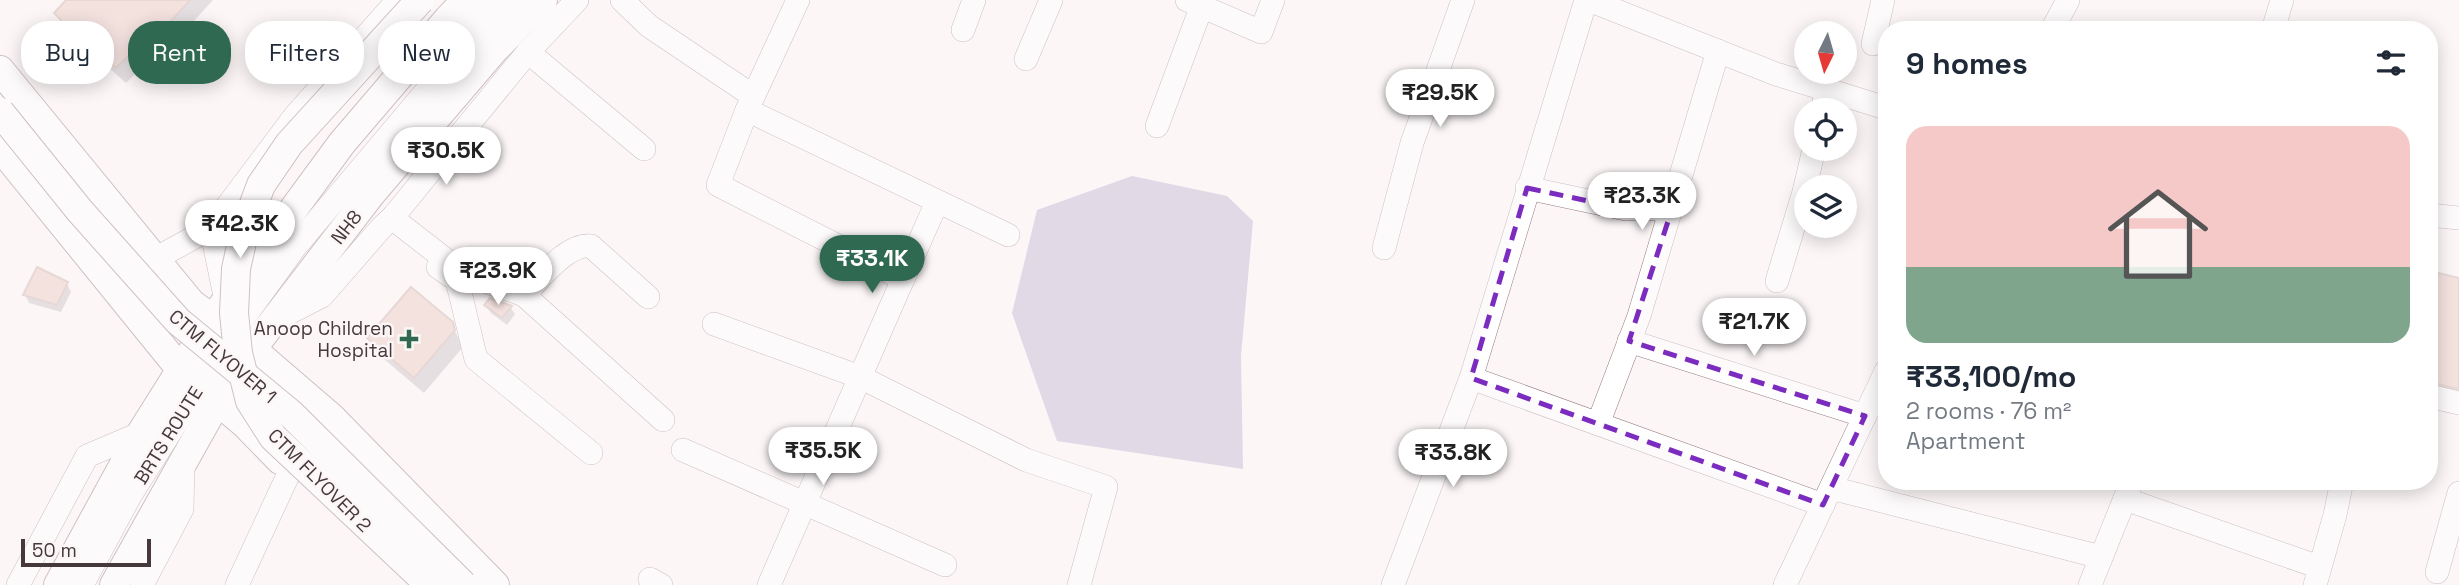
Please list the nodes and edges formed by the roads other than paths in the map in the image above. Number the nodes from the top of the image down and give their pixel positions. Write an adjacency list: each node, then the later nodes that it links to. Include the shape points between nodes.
1 (398, 0): 45 (street, via 295,116)
2 (420, 0): 87 (main road, CTM FLYOVER 2, bridge, via 289,144 261,185 236,269 234,313 237,353 250,401 273,438)
3 (466, 0): 55 (main road, NH8, via 342,143)
4 (489, 0): 29 (street)
5 (513, 0): 29 (street)
6 (543, 0): 53 (main road, NH8, via 371,194)
7 (577, 0): 26 (street)
8 (622, 0): 31 (street)
9 (798, 0): 31 (street)
10 (974, 0): 23 (street)
11 (1051, 0): 27 (street)
12 (1273, 0): 18 (street, via 1261,32)
13 (1462, 0): 47 (street, via 1412,143)
14 (1587, 0): 25 (street); 39 (street)
15 (1883, 0): 19 (street)
16 (2068, 0): 20 (street)
17 (2282, 0): 21 (street)
18 (1198, 2): 35 (street)
19 (1878, 21)
20 (2062, 21)
21 (2276, 21)
22 (1878, 22): 24 (street)
23 (963, 30)
24 (1873, 44)
25 (1718, 51): 30 (street); 41 (street)
26 (528, 52): 37 (street); 44 (street)
27 (1026, 59)
28 (0, 71): 48 (main road)
29 (422, 95): 55 (street)
30 (1820, 98)
31 (750, 103): 40 (street); 49 (street, via 718,185)
32 (1857, 104): 33 (street)
33 (1878, 107)
34 (0, 112): 88 (main road, CTM FLYOVER 1, bridge, via 178,321 290,413)
35 (1157, 126)
36 (0, 147): 59 (main road)
37 (644, 149)
38 (1811, 161): 50 (street)
39 (1527, 188): 41 (street, via 1626,209); 58 (street)
40 (937, 202): 46 (street); 49 (street)
41 (1672, 209): 56 (street)
42 (2438, 216): 43 (street)
43 (2459, 218)
44 (387, 223): 51 (street, via 464,274); 53 (street, via 322,296); 68 (street, via 457,280 476,359)
45 (211, 228): 48 (street); 55 (street)
46 (1008, 235)
47 (1384, 248)
48 (155, 259): 55 (main road, via 191,303)
49 (903, 279): 57 (street)
50 (1777, 281)
51 (524, 295): 52 (street, via 564,255 582,245 591,246); 64 (street)
52 (648, 297)
53 (273, 321): 55 (main road, NH8)
54 (714, 324): 57 (street)
55 (231, 326): 59 (main road, NH8); 59 (main road, NH8); 89 (main road, via 331,417)
56 (1629, 341): 63 (street); 65 (street)
57 (860, 377): 75 (street); 91 (street, via 1026,460 1106,487)
58 (1471, 378): 65 (street); 92 (street)
59 (200, 385): 66 (main road, NH8); 69 (main road, NH8); 70 (main road); 82 (street, BRTS ROUTE, via 131,494)
60 (1878, 391): 63 (street)
61 (2438, 398): 62 (street)
62 (2459, 403)
63 (1865, 416): 74 (street)
64 (663, 420)
65 (1598, 424): 74 (street)
66 (141, 433): 80 (street, via 87,456); 81 (main road, NH8)
67 (683, 450): 75 (street)
68 (591, 453)
69 (183, 461): 83 (main road, NH8); 84 (street, via 182,509)
70 (290, 471): 85 (street); 86 (main road)
71 (2129, 490): 76 (street); 79 (street)
72 (2340, 490): 79 (street)
73 (2459, 493): 78 (street)
74 (1827, 497): 76 (street); 93 (street)
75 (805, 503): 77 (street); 90 (street)
76 (2101, 557): 94 (street)
77 (945, 565)
78 (2437, 572)
79 (2317, 576)
80 (19, 585)
81 (58, 585)
82 (82, 585)
83 (114, 585)
84 (142, 585)
85 (237, 585)
86 (411, 585)
87 (430, 585)
88 (463, 585)
89 (495, 585)
90 (769, 585)
91 (1079, 585)
92 (1393, 585)
93 (1785, 585)
94 (2090, 585)

